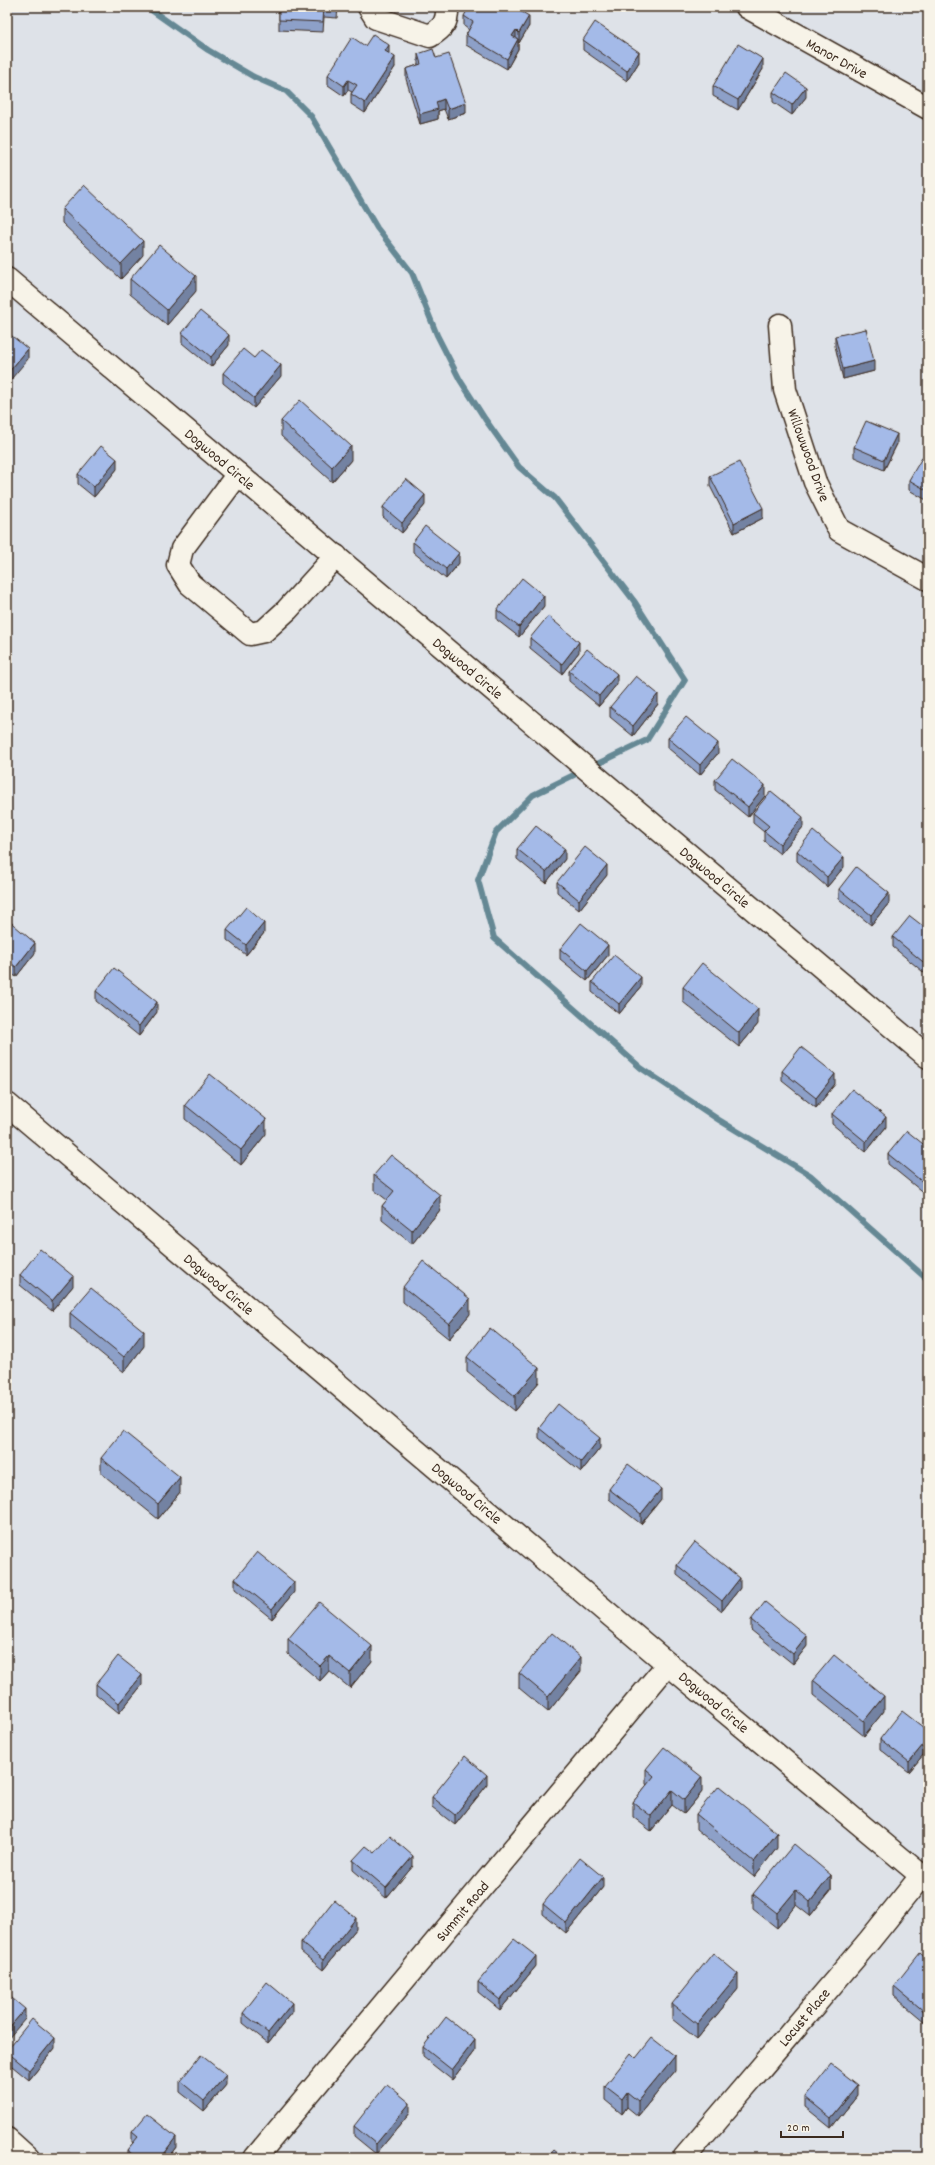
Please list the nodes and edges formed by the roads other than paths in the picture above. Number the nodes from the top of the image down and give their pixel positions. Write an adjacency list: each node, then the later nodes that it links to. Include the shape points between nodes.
1 (369, 7): 2 (street, via 376,18 430,36 441,28 448,18)
2 (447, 7)
3 (747, 7): 4 (street, Manor Drive)
4 (928, 108)
5 (7, 279): 7 (street, Dogwood Circle)
6 (780, 326): 9 (street, Willowwood Drive, via 785,390 815,482 839,530)
7 (238, 474): 8 (street, Dogwood Circle); 8 (street, via 182,548 178,565 190,584 250,634 264,631 287,610)
8 (336, 556): 10 (street, Dogwood Circle)
9 (928, 579)
10 (928, 1058)
11 (7, 1104): 12 (street, Dogwood Circle)
12 (668, 1664): 13 (street, Dogwood Circle); 16 (street, Summit Road)
13 (925, 1878): 17 (street, Locust Place)
14 (7, 2138): 15 (street)
15 (28, 2158)
16 (255, 2158)
17 (684, 2158)

